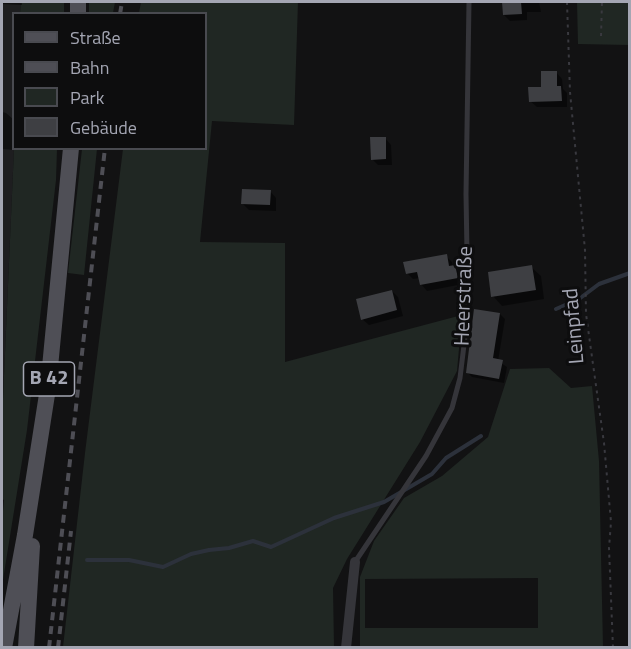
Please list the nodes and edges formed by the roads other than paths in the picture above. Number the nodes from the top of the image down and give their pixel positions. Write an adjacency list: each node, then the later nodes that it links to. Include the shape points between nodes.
1 (469, 2): 4 (lane, Heerstraße, via 468,312 460,378 452,408 426,456)
2 (71, 150): 3 (main road, B 42, via 48,388)
3 (35, 473): 5 (main road, B 42); 6 (main road)
4 (355, 562): 7 (street)
5 (4, 648)
6 (26, 648)
7 (346, 648)

